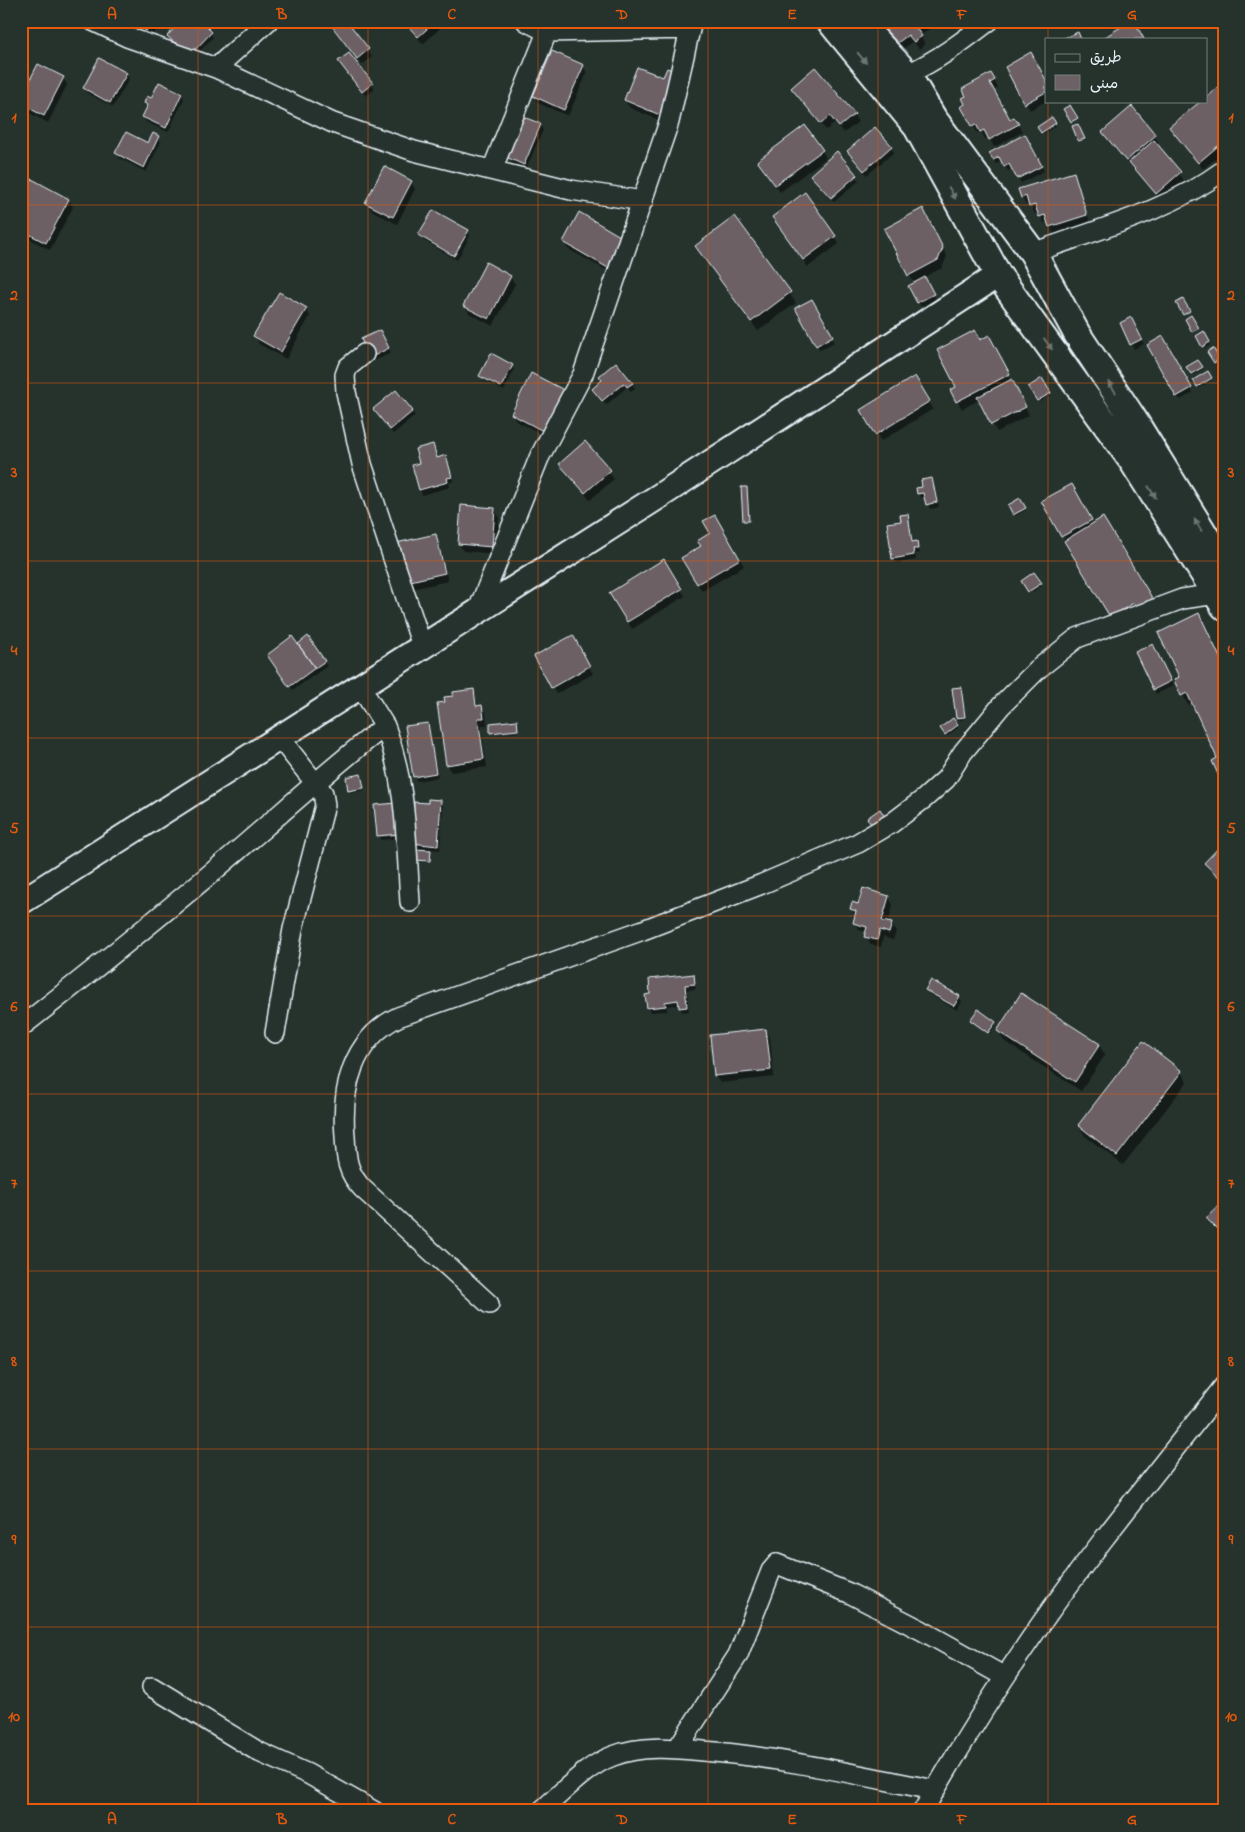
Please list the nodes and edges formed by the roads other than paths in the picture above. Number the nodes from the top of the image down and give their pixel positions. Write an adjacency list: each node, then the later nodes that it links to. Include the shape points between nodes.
1 (93, 21): 9 (street, via 127,37)
2 (268, 21): 9 (street)
3 (526, 21): 8 (street)
4 (830, 21): 11 (highway, one-way to 11)
5 (857, 21): 10 (highway)
6 (989, 21): 10 (street, via 954,48)
7 (691, 25): 8 (street); 14 (street, via 669,122)
8 (548, 32): 12 (street)
9 (216, 68): 12 (street, via 332,123 414,151)
10 (907, 74): 11 (highway)
11 (925, 122): 15 (highway); 16 (highway, one-way to 16)
12 (492, 170): 14 (street, via 570,190)
13 (1224, 170): 17 (street, via 1158,208)
14 (642, 201): 25 (street, via 583,374 539,458)
15 (1008, 219): 16 (highway); 17 (highway)
16 (977, 237): 18 (highway)
17 (1033, 253): 19 (highway)
18 (998, 275): 20 (highway); 25 (main road)
19 (1060, 301): 20 (highway, via 1050,310); 22 (highway, one-way to 19)
20 (1030, 318): 22 (highway, one-way to 22)
21 (364, 354): 26 (street, via 348,367 346,392 362,464)
22 (1143, 456): 23 (highway, one-way to 22); 24 (highway, one-way to 24)
23 (1224, 566)
24 (1221, 597): 35 (street, via 1182,599 1077,638 1038,669 1001,706 963,752 946,779 892,823 858,843 643,930 398,1017 372,1034 349,1073 345,1092 344,1131 353,1180)
25 (478, 610): 26 (main road)
26 (422, 646): 27 (main road)
27 (360, 686): 28 (street); 29 (main road)
28 (385, 726): 30 (street); 32 (street, via 404,798)
29 (279, 737): 30 (street); 31 (main road)
30 (314, 782): 33 (street, via 191,890); 34 (street, via 322,793 325,812 293,929)
31 (21, 902)
32 (410, 902)
33 (21, 1027)
34 (275, 1033)
35 (489, 1304)
36 (1224, 1386): 37 (street, via 1102,1540)
37 (1005, 1677): 39 (street, via 849,1593 777,1564 771,1571 738,1655); 40 (street)
38 (152, 1687): 41 (street, via 259,1752 308,1774)
39 (677, 1749): 40 (street, via 750,1755); 42 (street, via 636,1749 611,1756)
40 (934, 1790): 43 (street)
41 (374, 1811)
42 (541, 1811)
43 (923, 1811)

